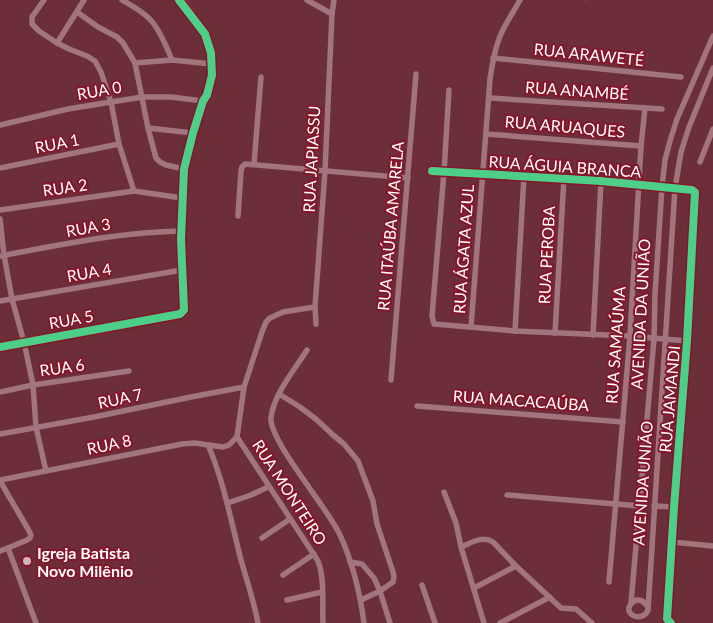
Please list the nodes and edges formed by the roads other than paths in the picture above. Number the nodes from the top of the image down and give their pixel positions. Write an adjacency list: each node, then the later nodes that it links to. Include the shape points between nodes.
1 (44, 0): 11 (street, via 31,20 39,31)
2 (84, 0): 8 (street)
3 (122, 0): 13 (street, via 153,23)
4 (179, 0): 15 (street, via 205,34)
5 (307, 0): 9 (street)
6 (334, 0): 9 (street, RUA JAPIASSU)
7 (520, 0): 12 (street, RUA ÁGATA AZUL, via 499,39)
8 (77, 12): 11 (street); 14 (street, via 123,42)
9 (332, 14): 39 (street, RUA JAPIASSU)
10 (713, 36): 47 (street, AVENIDA DA UNIÃO, via 677,119 665,160)
11 (57, 43): 23 (street, via 95,61)
12 (494, 58): 19 (street, RUA ARAWETÉ); 22 (street, RUA ÁGATA AZUL)
13 (172, 60): 14 (street); 15 (street)
14 (134, 63): 21 (street)
15 (212, 64): 24 (street, via 212,75)
16 (713, 68): 48 (street, AVENIDA UNIÃO, via 686,135)
17 (416, 74): 43 (street, RUA ITAÚBA AMARELA)
18 (261, 76): 35 (street)
19 (681, 76)
20 (449, 90): 40 (street)
21 (142, 97): 23 (street, RUA 0); 24 (street, RUA 0); 28 (street)
22 (490, 98): 25 (street, RUA ANAMBÉ); 31 (street, RUA ÁGATA AZUL)
23 (111, 102): 27 (street, RUA 0); 32 (street)
24 (203, 102): 30 (street)
25 (645, 108): 26 (street, RUA ANAMBÉ); 33 (street, RUA SAMAÚMA)
26 (662, 109)
27 (0, 125)
28 (148, 128): 30 (street); 37 (street, via 156,158 166,165)
29 (713, 129): 34 (street)
30 (193, 133): 37 (street)
31 (486, 134): 33 (street, RUA ARUAQUES); 41 (street, RUA ÁGATA AZUL)
32 (119, 144): 36 (street, RUA 1); 49 (street)
33 (641, 146): 46 (street, RUA SAMAÚMA)
34 (700, 162)
35 (254, 164): 39 (street); 53 (street, via 242,167)
36 (0, 168)
37 (184, 169): 51 (street)
38 (432, 171): 40 (street, RUA ÁGUIA BRANCA)
39 (325, 172): 43 (street); 60 (street, RUA JAPIASSU)
40 (444, 172): 41 (street, RUA ÁGUIA BRANCA); 62 (street, via 433,323)
41 (483, 173): 42 (street, RUA ÁGUIA BRANCA); 62 (street, RUA ÁGATA AZUL)
42 (524, 176): 44 (street, RUA ÁGUIA BRANCA); 63 (street)
43 (408, 178): 74 (street, RUA ITAÚBA AMARELA)
44 (564, 178): 45 (street, RUA ÁGUIA BRANCA); 64 (street, RUA PEROBA)
45 (601, 180): 46 (street, RUA ÁGUIA BRANCA); 65 (street)
46 (639, 184): 47 (street, RUA ÁGUIA BRANCA); 66 (street, RUA SAMAÚMA)
47 (662, 187): 48 (street, RUA ÁGUIA BRANCA); 67 (street, AVENIDA DA UNIÃO)
48 (675, 188): 50 (street, RUA ÁGUIA BRANCA); 68 (street, AVENIDA UNIÃO)
49 (134, 192): 51 (street, RUA 2); 52 (street, RUA 2)
50 (695, 192): 69 (street, RUA JAMANDI)
51 (182, 198): 55 (street)
52 (0, 210)
53 (238, 216)
54 (0, 219): 56 (street)
55 (181, 231): 56 (street, RUA 3, via 113,236); 57 (street)
56 (2, 256): 58 (street)
57 (182, 270): 58 (street, RUA 4); 70 (street, RUA 5, via 184,310 180,314)
58 (12, 299): 59 (street, RUA 4); 70 (street)
59 (0, 300)
60 (314, 307): 61 (street, RUA JAPIASSU); 76 (street, via 283,312 266,322)
61 (316, 324)
62 (471, 327): 63 (street)
63 (515, 331): 64 (street)
64 (555, 333): 65 (street)
65 (593, 335): 66 (street)
66 (630, 336): 67 (street); 80 (street, RUA SAMAÚMA)
67 (654, 338): 68 (street); 92 (street, AVENIDA DA UNIÃO)
68 (666, 340): 69 (street); 93 (street, AVENIDA UNIÃO)
69 (687, 341): 94 (street, RUA JAMANDI)
70 (24, 342): 71 (street, RUA 5); 75 (street)
71 (0, 347)
72 (307, 350): 78 (street)
73 (128, 371): 75 (street, RUA 6)
74 (390, 380)
75 (33, 385): 77 (street, RUA 6); 81 (street)
76 (244, 387): 81 (street, RUA 7); 83 (street)
77 (0, 392)
78 (279, 394): 103 (street, via 271,418 272,429 330,517); 109 (street, via 318,420 358,461 394,577 393,582)
79 (417, 406): 80 (street, RUA MACACAÚBA)
80 (623, 422): 91 (street, RUA SAMAÚMA)
81 (36, 427): 82 (street, RUA 7); 85 (street)
82 (0, 434)
83 (237, 437): 84 (street, via 223,447); 87 (street, RUA MONTEIRO)
84 (208, 445): 85 (street, RUA 8, via 182,444); 90 (street)
85 (46, 471): 86 (street, RUA 8)
86 (0, 480): 100 (street, via 30,534 27,540)
87 (268, 487): 90 (street); 95 (street, RUA MONTEIRO)
88 (444, 492): 99 (street)
89 (507, 495): 91 (street)
90 (228, 503): 117 (street)
91 (615, 504): 92 (street); 106 (street, RUA SAMAÚMA)
92 (640, 506): 114 (street, AVENIDA DA UNIÃO)
93 (654, 506): 94 (street); 115 (street, AVENIDA UNIÃO)
94 (674, 508): 97 (street, RUA JAMANDI)
95 (290, 519): 96 (street); 102 (street, RUA MONTEIRO)
96 (262, 538)
97 (672, 542): 98 (street); 125 (street, RUA JAMANDI, via 667,619)
98 (713, 546)
99 (461, 547): 104 (street, via 488,539); 108 (street)
100 (8, 548): 101 (street); 116 (street)
101 (0, 551)
102 (314, 554): 105 (street); 110 (street, RUA MONTEIRO, via 320,568)
103 (350, 562): 109 (street, via 362,564); 113 (street)
104 (516, 566): 108 (street); 111 (street)
105 (283, 575)
106 (609, 582)
107 (422, 585): 121 (street)
108 (474, 588): 122 (street)
109 (380, 591): 113 (street); 120 (street)
110 (322, 592): 112 (street); 118 (street, RUA MONTEIRO)
111 (550, 597): 123 (street); 124 (street, via 561,608 576,610)
112 (287, 600)
113 (361, 600): 119 (street)
114 (631, 603): 115 (street, via 640,600); 115 (street, via 630,615 638,619 646,616)
115 (648, 606)
116 (36, 623)
117 (258, 623)
118 (323, 623)
119 (364, 623)
120 (390, 623)
121 (435, 623)
122 (484, 623)
123 (500, 623)
124 (591, 623)
125 (671, 623)

